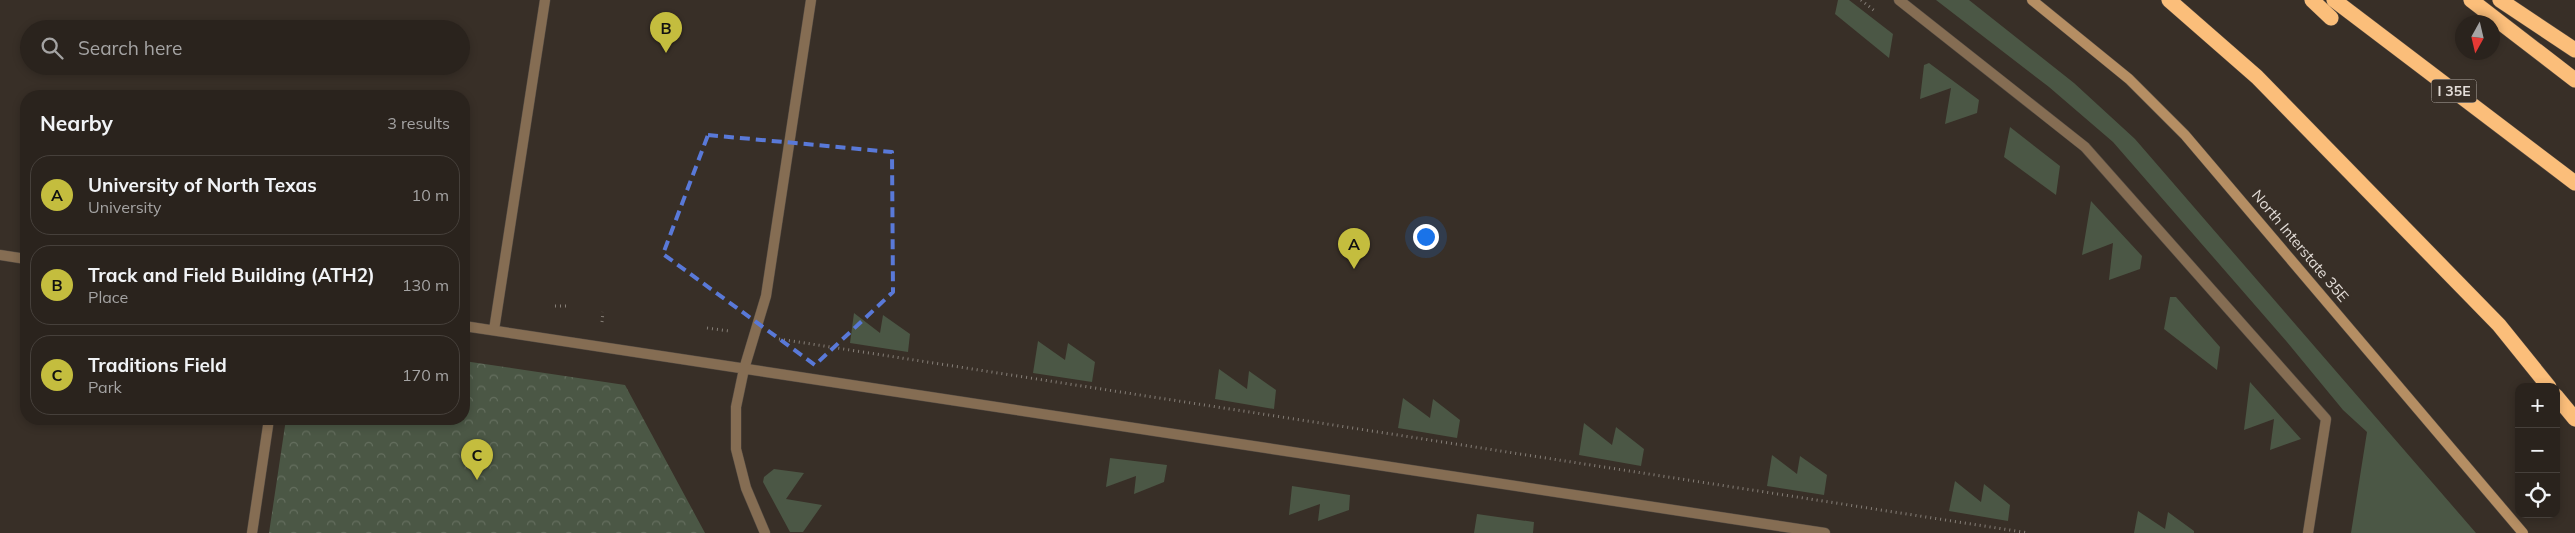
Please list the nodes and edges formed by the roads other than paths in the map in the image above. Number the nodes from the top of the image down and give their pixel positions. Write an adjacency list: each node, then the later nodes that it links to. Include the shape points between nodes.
1 (545, 0): 17 (lane)
2 (811, 0): 18 (lane, via 766,296)
3 (1899, 0): 26 (lane, via 2085,147 2326,419)
4 (2032, 0): 27 (main road, North Interstate 35E, via 2129,80 2185,135)
5 (2169, 0): 19 (highway, via 2271,91 2499,325)
6 (2312, 0): 10 (highway)
7 (2334, 0): 13 (highway, I 35E)
8 (2471, 0): 12 (highway)
9 (2500, 0): 11 (highway)
10 (2331, 18)
11 (2575, 50)
12 (2575, 80)
13 (2575, 183)
14 (0, 255): 15 (lane)
15 (20, 258)
16 (470, 327): 17 (lane)
17 (494, 330): 18 (lane)
18 (744, 369): 24 (lane, via 736,407 736,449 746,488); 25 (lane)
19 (2546, 383)
20 (2560, 401): 21 (highway)
21 (2575, 419)
22 (268, 425): 23 (lane)
23 (252, 533)
24 (765, 533)
25 (1825, 533)
26 (2308, 533)
27 (2523, 533)

